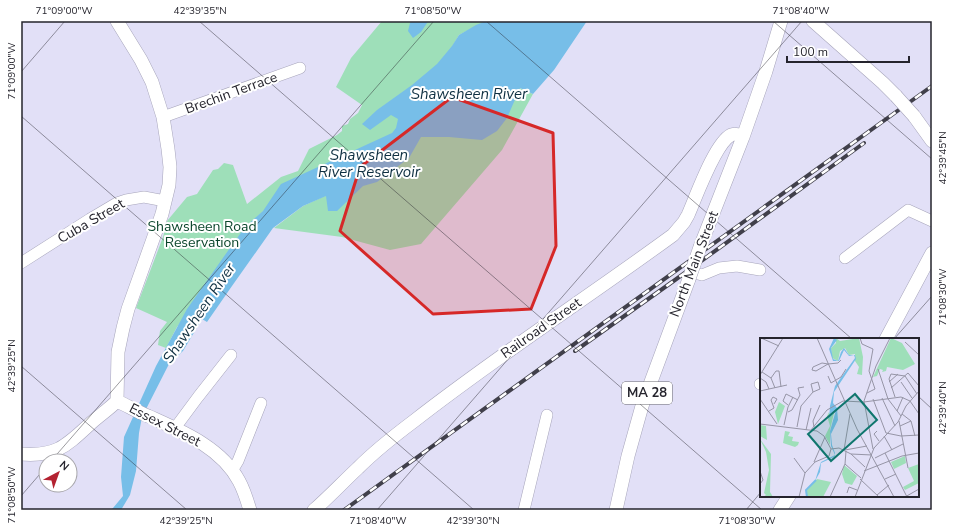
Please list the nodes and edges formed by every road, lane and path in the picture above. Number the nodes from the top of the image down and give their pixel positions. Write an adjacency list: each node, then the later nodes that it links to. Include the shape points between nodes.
1 (118, 21): 5 (main road, via 152,82)
2 (780, 21): 6 (main road, North Main Street / MA 28)
3 (813, 21): 7 (main road, bridge, via 884,83 914,116)
4 (300, 68): 5 (street, Brechin Terrace)
5 (163, 117): 8 (main road, via 170,167)
6 (743, 136): 14 (main road, North Main Street / MA 28, bridge); 25 (main road, Railroad Street, via 730,135 724,141 712,160 688,215 673,235 438,402 382,446)
7 (932, 141)
8 (165, 200): 12 (street, Cuba Street, via 144,197 117,203); 18 (main road, via 122,328 118,352)
9 (932, 221): 11 (street, via 908,210)
10 (932, 253): 15 (main road)
11 (845, 258)
12 (21, 263)
13 (760, 270): 14 (street, via 737,266 719,268 702,275)
14 (690, 275): 27 (main road, North Main Street / MA 28, via 642,406)
15 (887, 338)
16 (231, 355): 20 (street)
17 (261, 403): 22 (street)
18 (123, 404): 20 (main road, Essex Street); 21 (main road, via 92,422 60,449 42,454)
19 (547, 415): 26 (street)
20 (175, 428): 22 (main road, Essex Street, via 191,436 218,456)
21 (21, 454)
22 (232, 471): 24 (main road, Essex Street, via 239,481)
23 (788, 497): 28 (main road)
24 (250, 510)
25 (314, 510)
26 (524, 510)
27 (616, 510)
28 (780, 510)

